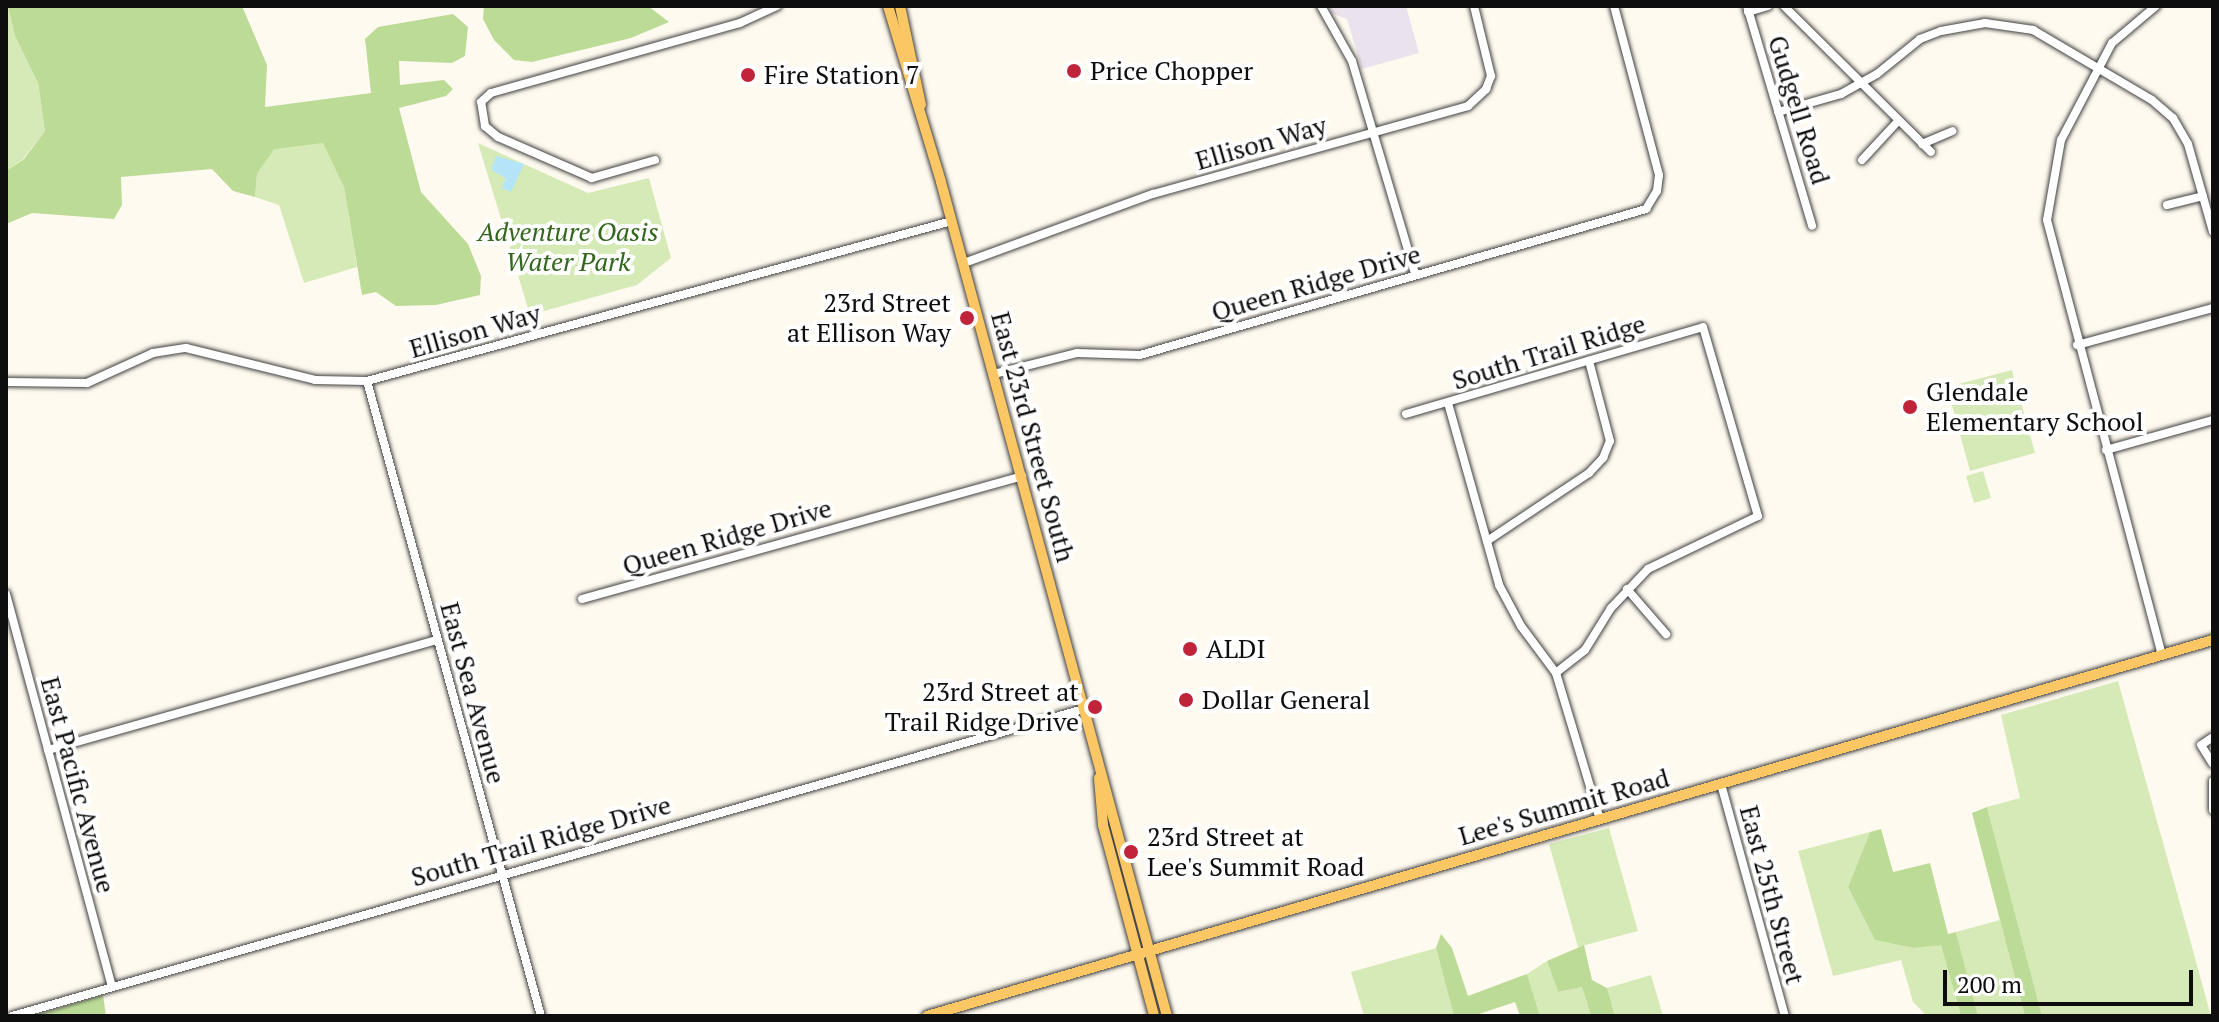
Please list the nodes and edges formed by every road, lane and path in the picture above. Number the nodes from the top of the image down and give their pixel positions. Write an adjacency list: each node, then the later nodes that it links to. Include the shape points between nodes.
1 (777, 6): 20 (street, via 740,23 491,93 481,102 485,126 498,137 592,178)
2 (888, 6): 13 (main road, East 23rd Street South)
3 (900, 6): 13 (main road, East 23rd Street South, via 922,92)
4 (1321, 6): 16 (street, via 1352,61)
5 (1474, 6): 16 (street, Ellison Way, via 1491,62 1486,89 1468,106)
6 (1614, 6): 28 (street, Queen Ridge Drive, via 1659,175 1646,209)
7 (1768, 6): 10 (street)
8 (1784, 6): 12 (street)
9 (2156, 6): 11 (street, via 2122,29)
10 (1748, 9): 14 (street, Gudgell Road)
11 (2098, 68): 12 (street, via 2033,30 1985,23 1920,39); 22 (street, via 2173,118 2188,144); 30 (street, via 2061,140 2047,195 2050,244)
12 (1862, 84): 14 (street); 15 (street)
13 (921, 108): 24 (main road, East 23rd Street South)
14 (1778, 112): 25 (street, Gudgell Road)
15 (1899, 120): 18 (street); 21 (street)
16 (1375, 131): 27 (street, Ellison Way, via 1153,194); 28 (street)
17 (1952, 131): 18 (street)
18 (1922, 144): 19 (street)
19 (1931, 152)
20 (655, 160)
21 (1862, 160)
22 (2203, 196): 23 (street); 26 (street)
23 (2167, 205)
24 (952, 221): 27 (main road, East 23rd Street South); 33 (street, Ellison Way)
25 (1812, 226)
26 (2213, 232)
27 (964, 263): 32 (main road, East 23rd Street South)
28 (1415, 274): 32 (street, Queen Ridge Drive, via 1140,355 1077,353)
29 (2213, 308): 30 (street)
30 (2077, 345): 38 (street)
31 (1589, 361): 35 (street, South Trail Ridge); 40 (street, via 1610,441 1603,458 1589,473); 41 (street, South Trail Ridge, via 1703,327 1758,516 1675,554)
32 (994, 374): 39 (main road, East 23rd Street South)
33 (367, 381): 34 (street, Ellison Way, via 315,380 186,348 153,353 87,383); 45 (street, East Sea Avenue)
34 (6, 382)
35 (1448, 403): 36 (street, South Trail Ridge); 40 (street)
36 (1406, 414)
37 (2213, 420): 38 (street)
38 (2106, 450): 47 (street)
39 (1022, 476): 43 (street, Queen Ridge Drive); 49 (main road, East 23rd Street South)
40 (1487, 541): 48 (street, via 1507,604)
41 (1627, 589): 44 (street); 48 (street, via 1585,650)
42 (6, 594): 51 (street, East Pacific Avenue)
43 (582, 599)
44 (1666, 634)
45 (437, 640): 51 (street); 58 (street, East Sea Avenue)
46 (2213, 640): 47 (main road, Lee's Summit Road)
47 (2162, 655): 55 (main road, Lee's Summit Road)
48 (1556, 673): 57 (street)
49 (1083, 709): 53 (main road, East 23rd Street South); 58 (street, South Trail Ridge Drive)
50 (2213, 737): 52 (street, via 2201,745)
51 (48, 750): 61 (street, East Pacific Avenue)
52 (2213, 764)
53 (1099, 778): 59 (main road, East 23rd Street South, via 1117,821); 60 (main road, East 23rd Street South, via 1103,825)
54 (2213, 781): 56 (street)
55 (1721, 784): 57 (main road, Lee's Summit Road); 67 (street, East 25th Street)
56 (2213, 810)
57 (1600, 820): 59 (main road, Lee's Summit Road)
58 (501, 872): 61 (street, South Trail Ridge Drive); 63 (street, East Sea Avenue)
59 (1150, 951): 60 (main road, Lee's Summit Road); 66 (main road, East 23rd Street South)
60 (1137, 954): 64 (main road, Lee's Summit Road); 65 (main road, East 23rd Street South)
61 (112, 987): 62 (street, South Trail Ridge Drive)
62 (12, 1016)
63 (541, 1016)
64 (927, 1016)
65 (1154, 1016)
66 (1167, 1016)
67 (1785, 1016)

